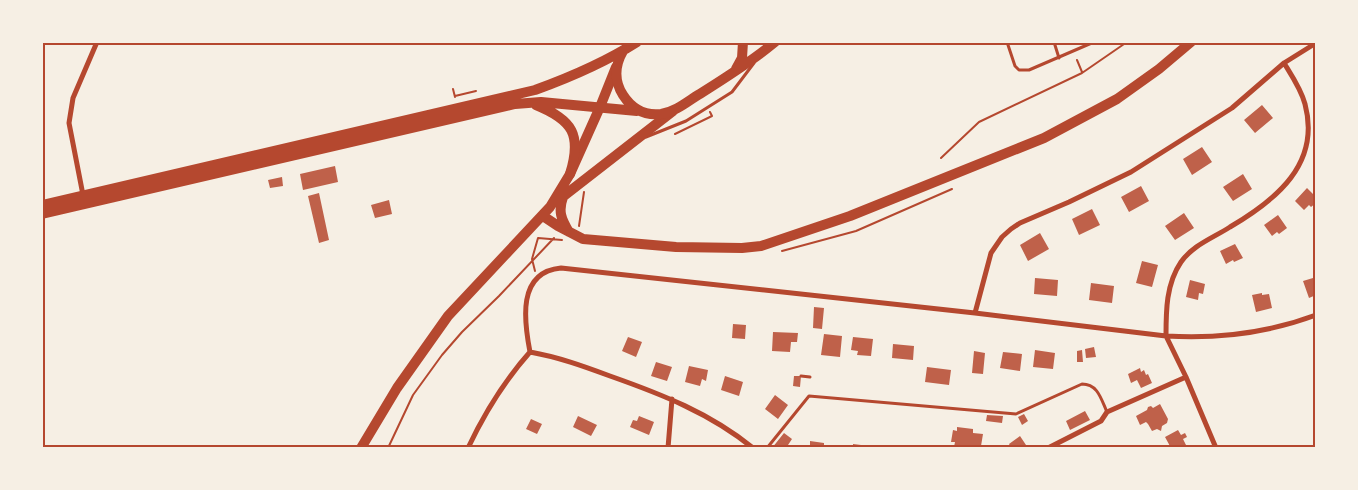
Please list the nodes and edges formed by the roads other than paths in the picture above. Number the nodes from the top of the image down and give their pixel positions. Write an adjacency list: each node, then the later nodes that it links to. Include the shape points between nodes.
1 (98, 42): 22 (street, via 73,98 69,123)
2 (637, 42): 10 (main road)
3 (745, 42): 15 (main road, via 742,58)
4 (775, 42): 11 (main road)
5 (1006, 42): 12 (lane, via 1015,66 1020,70 1029,70)
6 (1054, 42): 12 (lane)
7 (1094, 42): 12 (lane)
8 (1191, 42): 28 (main road, via 1117,99 1044,138 850,216 778,241 742,248 676,246 583,239)
9 (1316, 42): 13 (street)
10 (623, 51): 14 (main road); 22 (main road, via 576,75 535,90)
11 (761, 54): 15 (main road); 20 (lane, via 732,92 686,121)
12 (1059, 58)
13 (1284, 63): 29 (street, via 1232,108 1131,172 1011,229 991,253); 31 (street, via 1300,90 1307,114 1303,156 1282,190 1253,212 1199,244 1181,262 1168,295)
14 (616, 67): 17 (main road); 18 (main road, via 621,92)
15 (734, 72): 19 (main road)
16 (528, 102): 17 (main road); 21 (main road, via 555,113 567,123 576,149); 26 (main road)
17 (600, 107): 18 (main road); 21 (main road)
18 (637, 111): 19 (main road, via 660,114)
19 (673, 111): 20 (main road)
20 (629, 144): 23 (main road)
21 (570, 174): 25 (main road)
22 (83, 196): 24 (main road)
23 (563, 197): 25 (main road); 28 (main road, via 560,213)
24 (42, 205)
25 (550, 207): 27 (main road)
26 (42, 214)
27 (543, 216): 28 (main road); 38 (main road, via 448,316 397,388)
28 (571, 234)
29 (975, 313): 31 (street); 32 (street, via 561,268 537,278 528,294 525,319)
30 (1316, 316): 31 (street, via 1252,332)
31 (1166, 336): 35 (street)
32 (530, 352): 36 (street, via 557,357); 39 (street, via 496,398)
33 (801, 376): 34 (lane)
34 (810, 377)
35 (1186, 377): 37 (street); 44 (street)
36 (672, 399): 40 (street); 41 (street, via 717,422)
37 (1107, 412): 42 (lane, via 1097,390 1088,384 1016,414 809,396); 43 (street, via 1101,421)
38 (361, 448)
39 (468, 448)
40 (668, 448)
41 (753, 448)
42 (767, 448)
43 (1048, 448)
44 (1216, 448)

